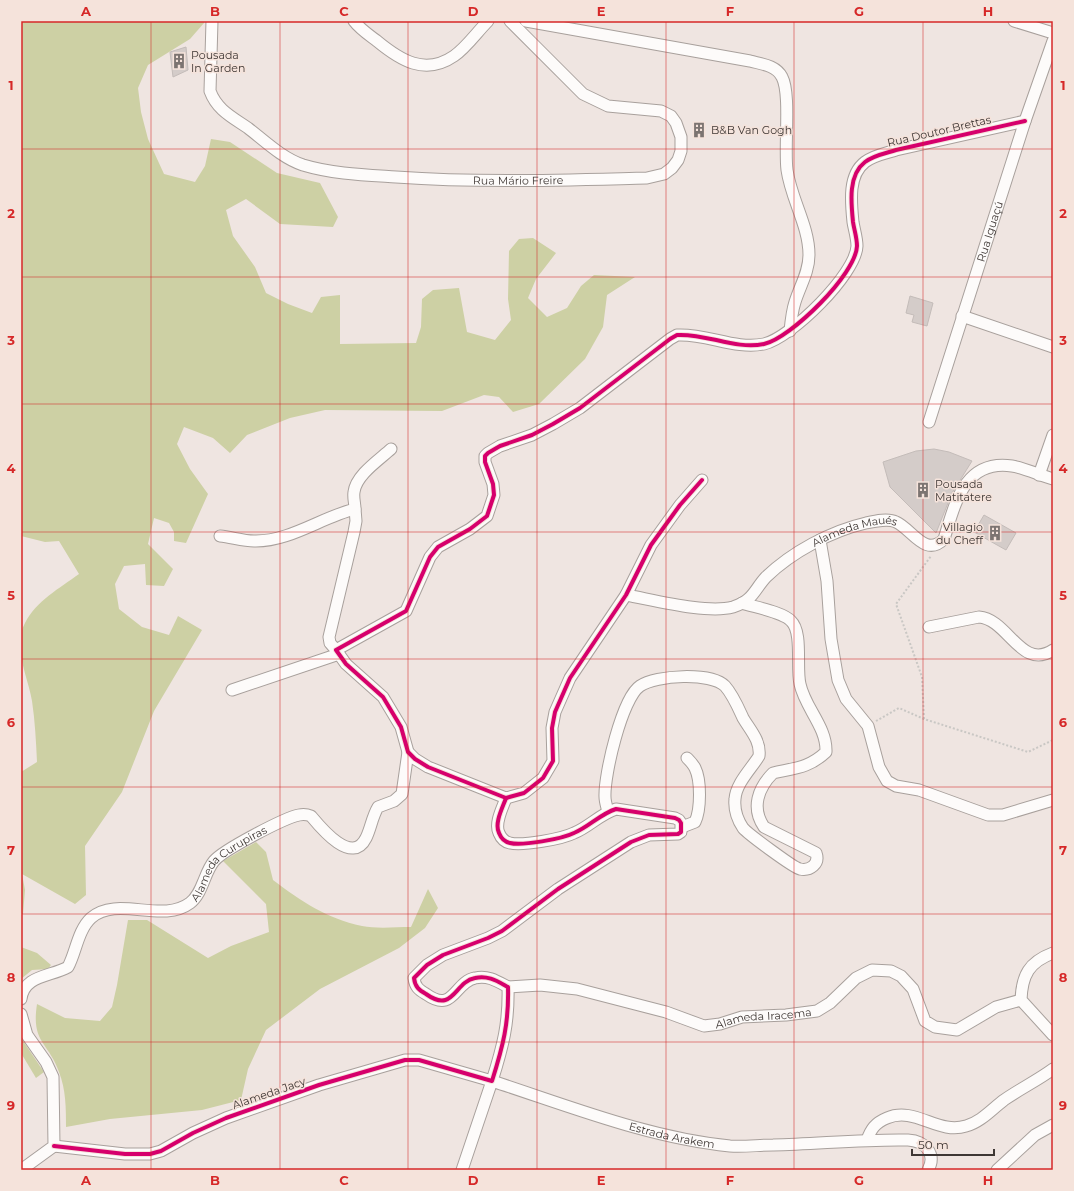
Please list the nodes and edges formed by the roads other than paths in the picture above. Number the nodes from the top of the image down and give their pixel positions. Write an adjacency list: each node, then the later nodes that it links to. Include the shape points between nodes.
1 (212, 21): 4 (street, Rua Mário Freire, via 212,99 225,113 285,156 304,165 348,174 482,182 647,178 664,174 672,168 678,160 681,145 679,130 671,116 661,111 608,106 583,94)
2 (354, 21): 3 (street, via 388,50 408,63 421,66 440,63 454,56)
3 (488, 21)
4 (510, 21)
5 (526, 21): 11 (street, via 750,61 767,65 782,76 785,94 787,169 793,196 806,231 809,256 806,274 795,303)
6 (1014, 21): 7 (street)
7 (1053, 33)
8 (1053, 41): 9 (street, Rua Iguaçú)
9 (1025, 121): 10 (street, Rua Iguaçú); 11 (street, Rua Doutor Brettas, via 880,154 865,162 856,174 852,187 857,246 850,265 836,287)
10 (962, 316): 12 (street); 13 (street, Rua Iguaçú)
11 (790, 332): 26 (street, Rua Doutor Brettas, via 756,345 677,335 580,408 532,435 488,453 485,462 494,495 486,516 438,547 430,557 406,611)
12 (1053, 347)
13 (929, 422)
14 (1053, 435): 16 (street)
15 (391, 449): 19 (street, via 370,467 356,485)
16 (1039, 476): 17 (street); 21 (street, Alameda Maués, via 1014,466 1001,465 988,467 974,475 954,505 944,539 935,545 919,542 896,522 881,520 843,529)
17 (1053, 479)
18 (702, 480): 22 (street, via 651,545)
19 (355, 508): 20 (street, via 278,538 253,541); 26 (street, via 355,526 329,637)
20 (220, 536)
21 (820, 540): 23 (street, Alameda Maués, via 766,578 754,594); 31 (street, via 838,680 846,699 868,726 882,774 887,781 988,815 1003,815)
22 (626, 595): 23 (street, Alameda Maués, via 710,608 733,607); 30 (street, via 579,664 561,697 552,728 553,762 549,770 524,794)
23 (742, 603): 32 (street, via 787,617 794,625 799,647 800,685 825,737 826,752 820,758 802,768 773,773 760,790 757,800 759,820 764,827 816,853 817,860 807,869 795,868 744,829 738,819 735,797 760,750 724,686 711,679 683,676 660,679 640,686 628,701 606,780 604,798)
24 (929, 627): 25 (street, via 985,618 1001,627 1017,645 1033,655 1047,654)
25 (1053, 650)
26 (337, 652): 27 (street, Rua Doutor Brettas); 28 (street, via 346,664 383,697 401,727)
27 (232, 690)
28 (408, 752): 30 (street, via 428,767); 36 (street, Alameda Curupiras, via 402,794 394,801 378,807 366,838 361,844 346,848 336,843 311,816 305,814 281,821 215,859 198,895 183,908 159,912 128,909 97,914 84,926 68,967 31,981 22,991)
29 (687, 758): 33 (street, via 694,766 698,777 699,806 695,822)
30 (506, 798): 32 (street, via 498,833 503,840 511,843 526,843 573,834)
31 (1053, 800)
32 (608, 812): 33 (street, via 616,809 675,818 679,820)
33 (680, 831): 35 (street, via 650,835 631,842 502,931 443,956 427,965 414,978 418,989 434,1000 442,1002 474,978 486,977)
34 (1053, 953): 37 (street, via 1037,962 1025,975)
35 (508, 987): 37 (street, Alameda Iracema, via 540,985 577,989 666,1012 704,1026 720,1024 742,1016 817,1011 830,1003 856,978 872,970 891,971 901,976 913,988 925,1021 934,1027 957,1030 996,1007); 41 (street, via 507,1026)
36 (21, 999)
37 (1021, 1000): 39 (street)
38 (21, 1014): 44 (street, via 27,1034 53,1077)
39 (1053, 1035)
40 (1053, 1069): 43 (street, via 1003,1101 975,1123 957,1129 947,1128 917,1117 898,1115 871,1128)
41 (492, 1081): 43 (street, Estrada Arakem, via 624,1123 703,1142 732,1146); 44 (street, Alameda Jacy, via 419,1060 405,1060 319,1085 226,1118 150,1154 125,1154); 46 (street)
42 (1053, 1125): 48 (street, via 1035,1135)
43 (867, 1140): 47 (street, Estrada Arakem, via 914,1140 925,1145 931,1154 932,1162)
44 (54, 1146): 45 (street)
45 (21, 1170)
46 (462, 1170)
47 (928, 1170)
48 (997, 1170)

